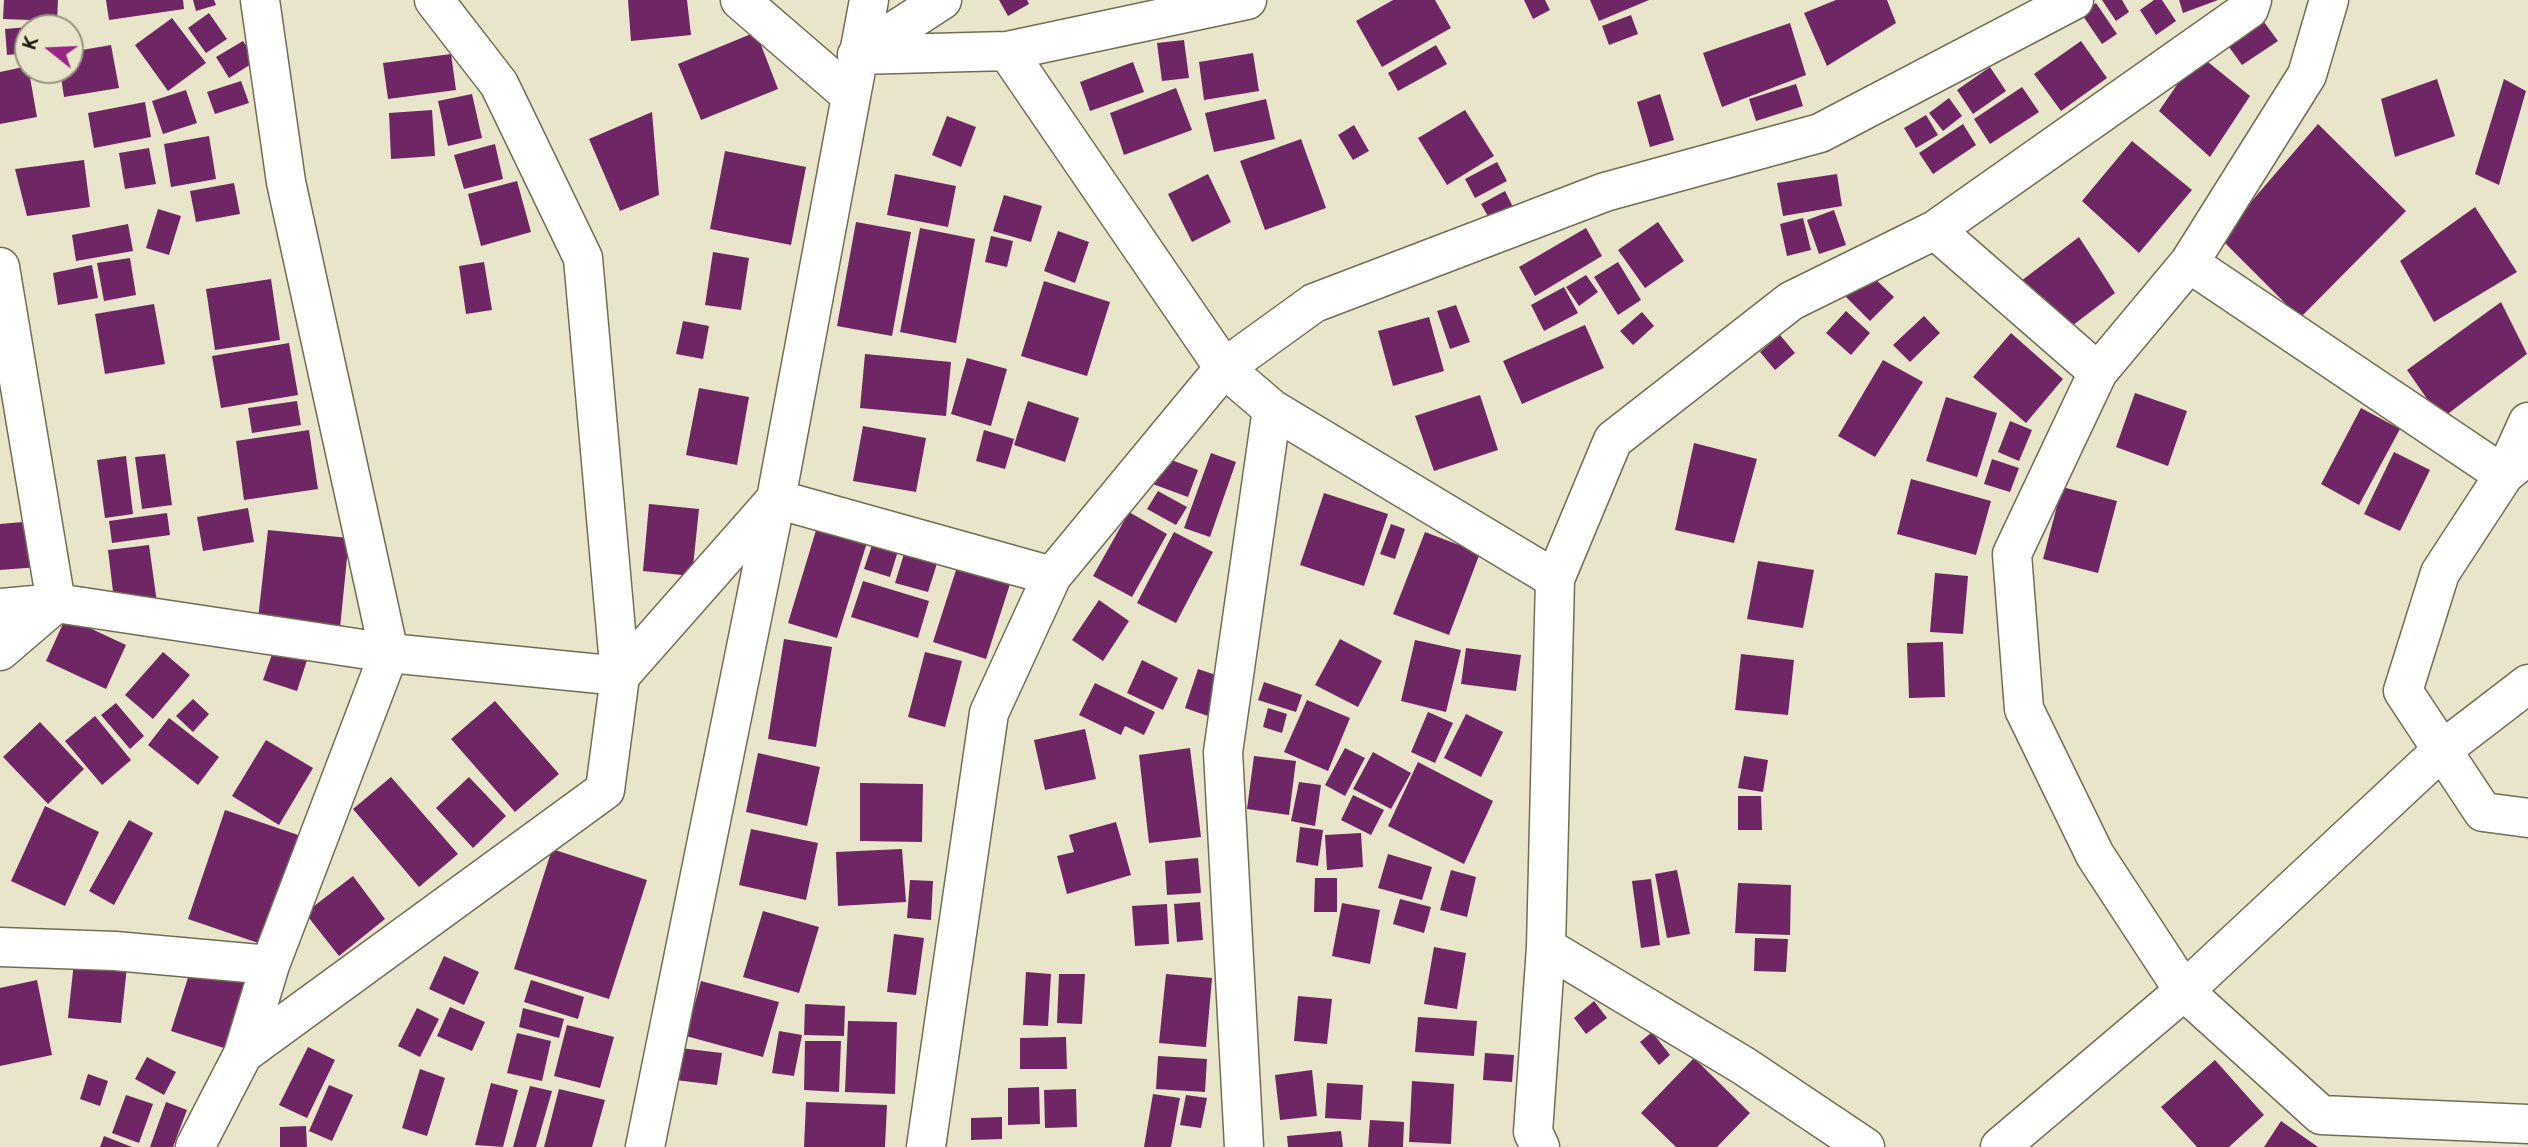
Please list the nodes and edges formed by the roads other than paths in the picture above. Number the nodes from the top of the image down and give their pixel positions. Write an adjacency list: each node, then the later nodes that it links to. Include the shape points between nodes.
1 (260, 0): 27 (street, via 286,182)
2 (434, 0): 28 (street, via 499,84 583,258)
3 (740, 0): 12 (street)
4 (869, 0): 11 (street)
5 (942, 0): 11 (street)
6 (1247, 0): 10 (street)
7 (2074, 0): 16 (street, via 1820,133 1605,192 1314,303)
8 (2252, 0): 13 (street, via 2249,9)
9 (2329, 0): 14 (street, via 2307,75)
10 (1007, 51): 11 (street); 16 (street)
11 (857, 55): 12 (street)
12 (850, 95): 21 (street)
13 (1935, 230): 17 (street); 23 (street, via 1791,300 1613,440)
14 (2189, 263): 17 (street); 20 (street)
15 (0, 267): 24 (street)
16 (1224, 368): 18 (street); 22 (street)
17 (2098, 372): 35 (street, via 2012,554 2024,709 2095,855)
18 (1272, 410): 23 (street); 42 (street, via 1223,752)
19 (2528, 422): 20 (street)
20 (2516, 465): 30 (street, via 2440,573 2403,691)
21 (776, 499): 22 (street); 28 (street); 40 (street)
22 (1052, 576): 41 (street, via 989,713)
23 (1555, 579): 33 (street)
24 (56, 603): 25 (street); 26 (street); 27 (street)
25 (0, 608)
26 (0, 651)
27 (389, 653): 28 (street); 34 (street)
28 (620, 676): 36 (street, via 605,790)
29 (2528, 684): 30 (street)
30 (2442, 750): 31 (street, via 2483,812); 35 (street)
31 (2528, 818)
32 (0, 947): 34 (street, via 115,951)
33 (1546, 947): 38 (street); 43 (street, via 1744,1066)
34 (270, 965): 36 (street)
35 (2184, 990): 37 (street, via 2321,1115); 44 (street)
36 (243, 1054): 39 (street)
37 (2528, 1124)
38 (1536, 1142)
39 (195, 1147)
40 (645, 1147)
41 (926, 1147)
42 (1244, 1147)
43 (1865, 1147)
44 (2000, 1147)

